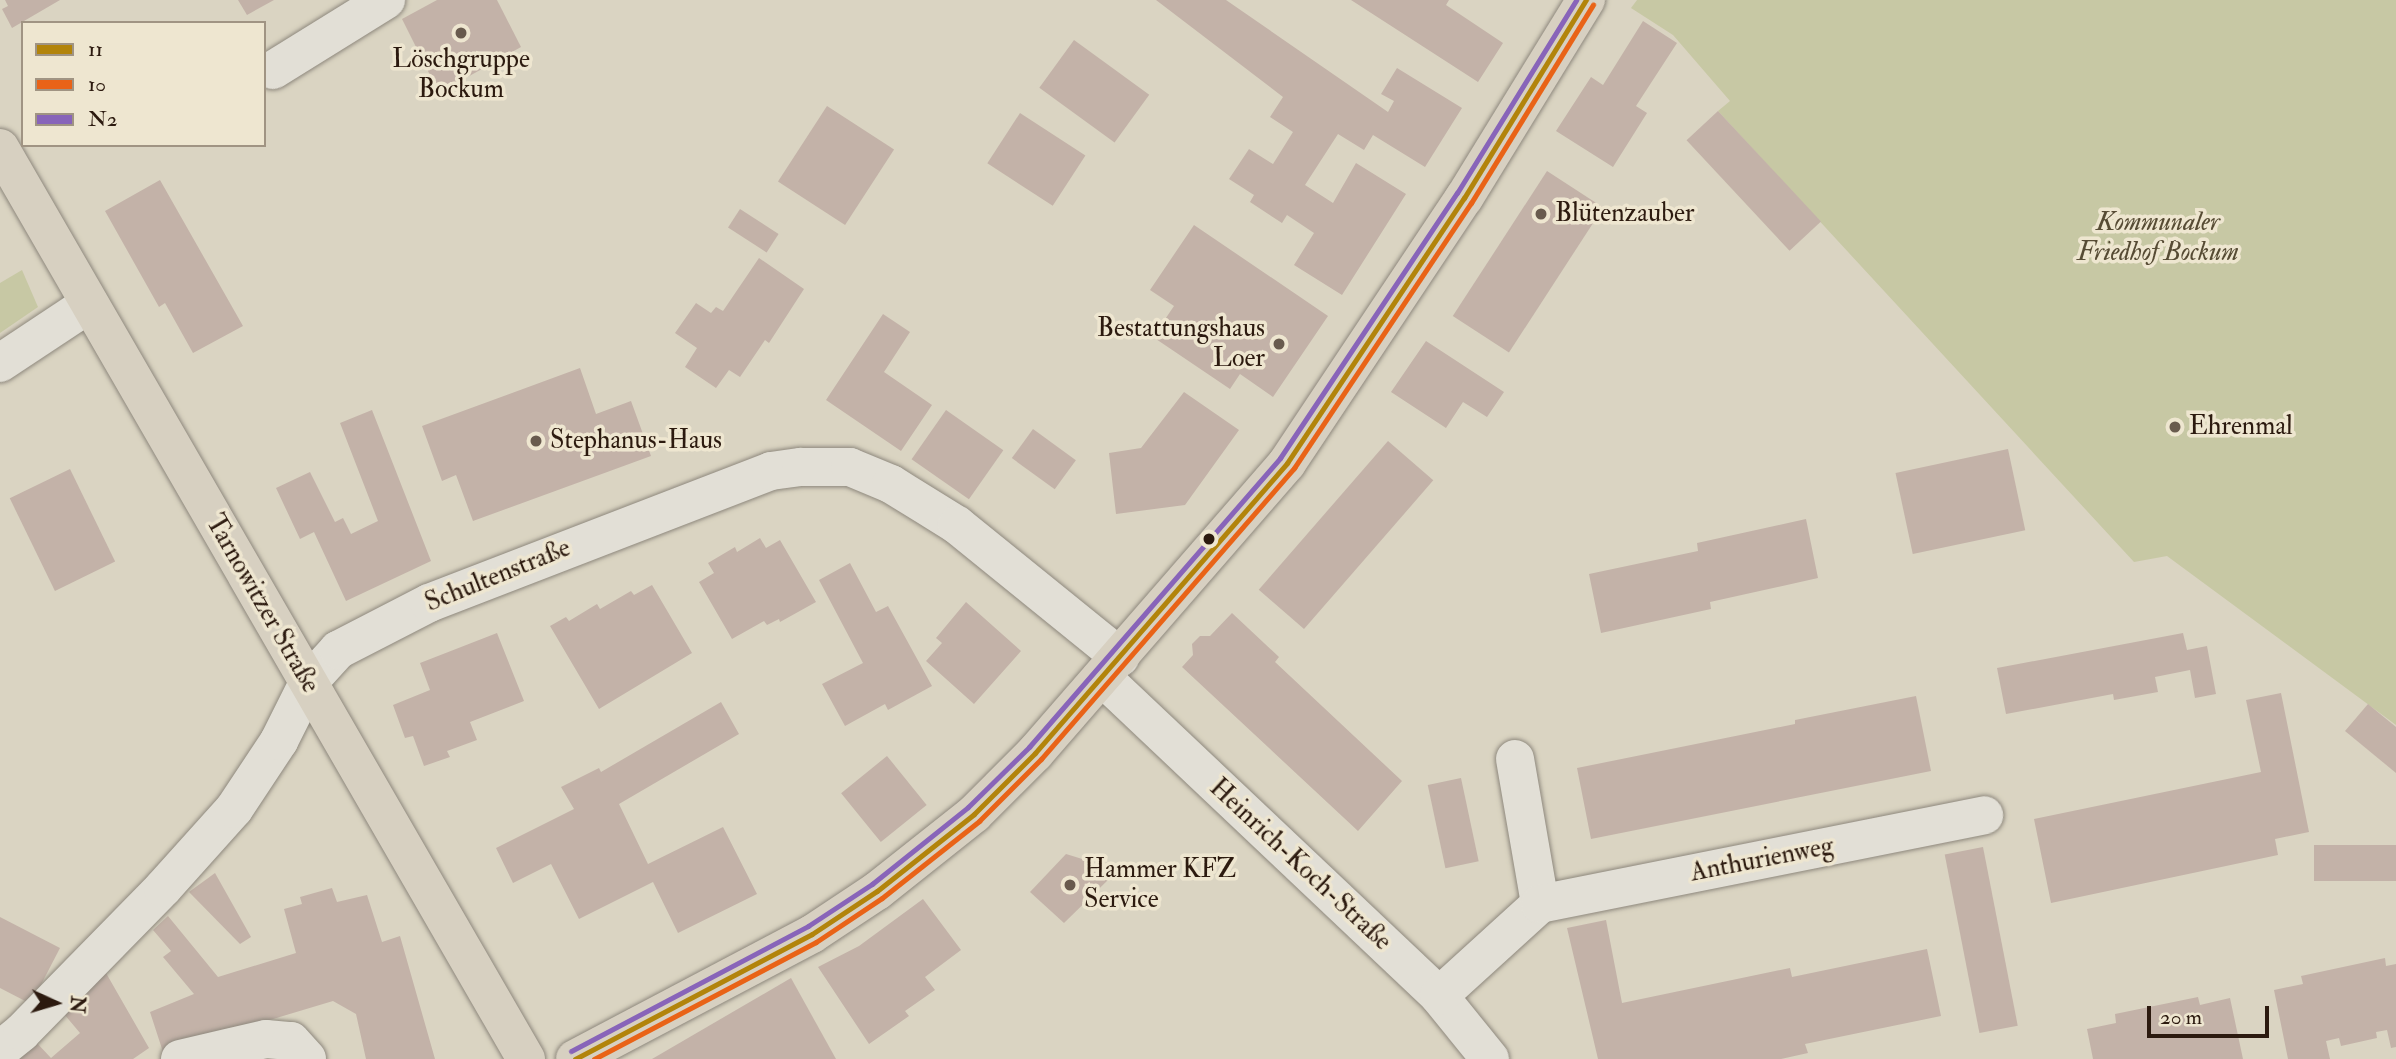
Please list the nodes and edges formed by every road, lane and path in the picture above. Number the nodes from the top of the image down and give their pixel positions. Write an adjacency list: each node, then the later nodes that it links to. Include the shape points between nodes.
1 (386, 0): 3 (street)
2 (1586, 0): 7 (main road, via 1464,198 1287,463)
3 (273, 69)
4 (0, 148): 5 (main road, Tarnowitzer Straße)
5 (89, 304): 6 (street); 8 (main road, Tarnowitzer Straße)
6 (0, 363)
7 (1111, 667): 8 (street, Schultenstraße, via 957,525 891,484 850,467 801,467 771,471 429,603 338,650); 12 (street, Heinrich-Koch-Straße); 17 (main road, via 974,814 877,891 802,940)
8 (308, 683): 13 (street, Schultenstraße, via 279,740 234,809 163,888); 16 (main road, Tarnowitzer Straße)
9 (1515, 759): 11 (street)
10 (1984, 815): 11 (street, Anthurienweg)
11 (1539, 904): 12 (street)
12 (1439, 996): 18 (street, Heinrich-Koch-Straße)
13 (0, 1050)
14 (180, 1059): 15 (street, via 266,1039 291,1041)
15 (307, 1059)
16 (526, 1059)
17 (575, 1059)
18 (1490, 1059)

